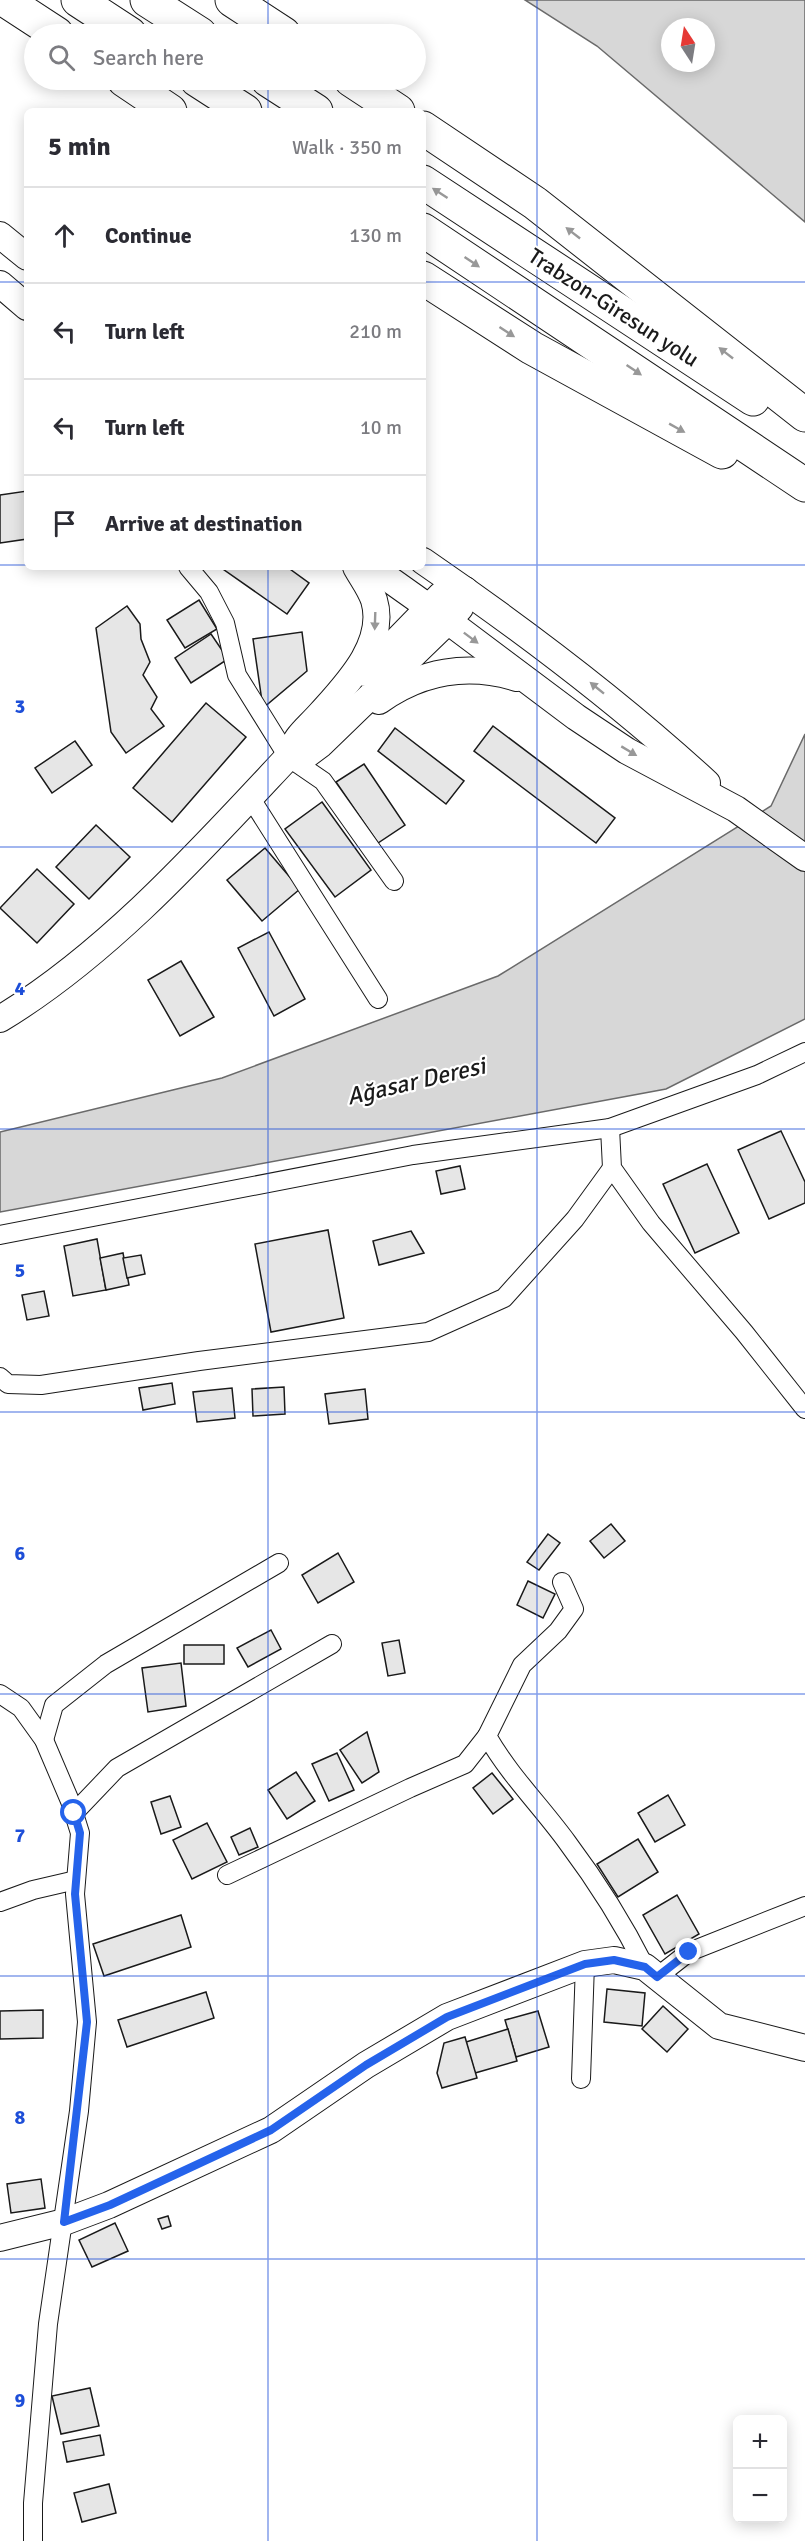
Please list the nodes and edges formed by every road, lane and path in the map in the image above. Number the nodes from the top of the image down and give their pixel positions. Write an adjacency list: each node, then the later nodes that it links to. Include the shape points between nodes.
1 (5, 0): 5 (highway)
2 (78, 0): 6 (highway)
3 (232, 0): 8 (highway)
4 (151, 3): 7 (highway)
5 (42, 24)
6 (115, 24)
7 (184, 24)
8 (269, 24)
9 (139, 90): 13 (highway)
10 (212, 90): 14 (highway)
11 (283, 90): 15 (highway)
12 (366, 90): 16 (highway)
13 (166, 108)
14 (240, 108)
15 (311, 108)
16 (393, 108)
17 (426, 130): 25 (highway, one-way to 17, via 535,204)
18 (426, 184): 26 (highway, Trabzon-Giresun yolu, one-way to 18)
19 (426, 232): 27 (highway, one-way to 27)
20 (0, 235): 21 (main road)
21 (24, 255)
22 (426, 280): 28 (highway, one-way to 28, via 532,348)
23 (0, 284): 24 (main road)
24 (24, 304)
25 (805, 416)
26 (805, 433)
27 (805, 484)
28 (805, 497)
29 (426, 563): 33 (main road)
30 (191, 570): 38 (street, via 209,592 225,623 237,675)
31 (358, 570): 36 (main road, one-way to 36, via 374,602 376,624 372,645)
32 (376, 570): 34 (main road)
33 (465, 590): 34 (main road, via 460,608); 40 (main road, one-way to 33, via 592,684)
34 (439, 614): 35 (main road, one-way to 35); 36 (main road, via 385,654); 37 (main road)
35 (527, 681): 37 (main road, via 493,670 469,670 414,681); 40 (main road, one-way to 40, via 627,751)
36 (321, 714): 38 (main road, via 295,740)
37 (321, 744): 38 (main road, via 305,756)
38 (288, 757): 39 (main road); 42 (street, via 323,781)
39 (250, 797): 43 (street); 44 (main road, via 141,908 36,997)
40 (736, 809): 41 (main road)
41 (805, 858)
42 (394, 881)
43 (378, 999)
44 (0, 1019)
45 (805, 1052): 46 (street, via 758,1075)
46 (610, 1128): 47 (street); 48 (street, via 413,1155)
47 (612, 1168): 49 (street, via 575,1219 504,1298 428,1332 199,1360 41,1385); 50 (street, via 651,1223)
48 (0, 1235)
49 (3, 1384)
50 (805, 1409)
51 (279, 1563): 56 (street, via 106,1664 54,1705)
52 (562, 1582): 55 (street, via 574,1609 558,1631 522,1665)
53 (332, 1644): 57 (street, via 117,1768)
54 (0, 1694): 56 (street, via 21,1708)
55 (487, 1736): 58 (street, via 465,1764); 63 (street, via 503,1764 567,1842)
56 (44, 1740): 57 (street)
57 (74, 1813): 59 (street, via 80,1833)
58 (227, 1875)
59 (76, 1880): 60 (street); 66 (street, via 87,2022)
60 (0, 1902)
61 (805, 1906): 63 (street, via 689,1952)
62 (585, 1964): 63 (main road, via 614,1960); 65 (street); 66 (main road, via 447,2017 366,2065 271,2130 110,2205)
63 (651, 1972): 64 (main road, via 719,2026)
64 (805, 2048)
65 (581, 2079)
66 (64, 2222): 67 (main road); 68 (street, via 48,2324)
67 (0, 2238)
68 (33, 2541)

